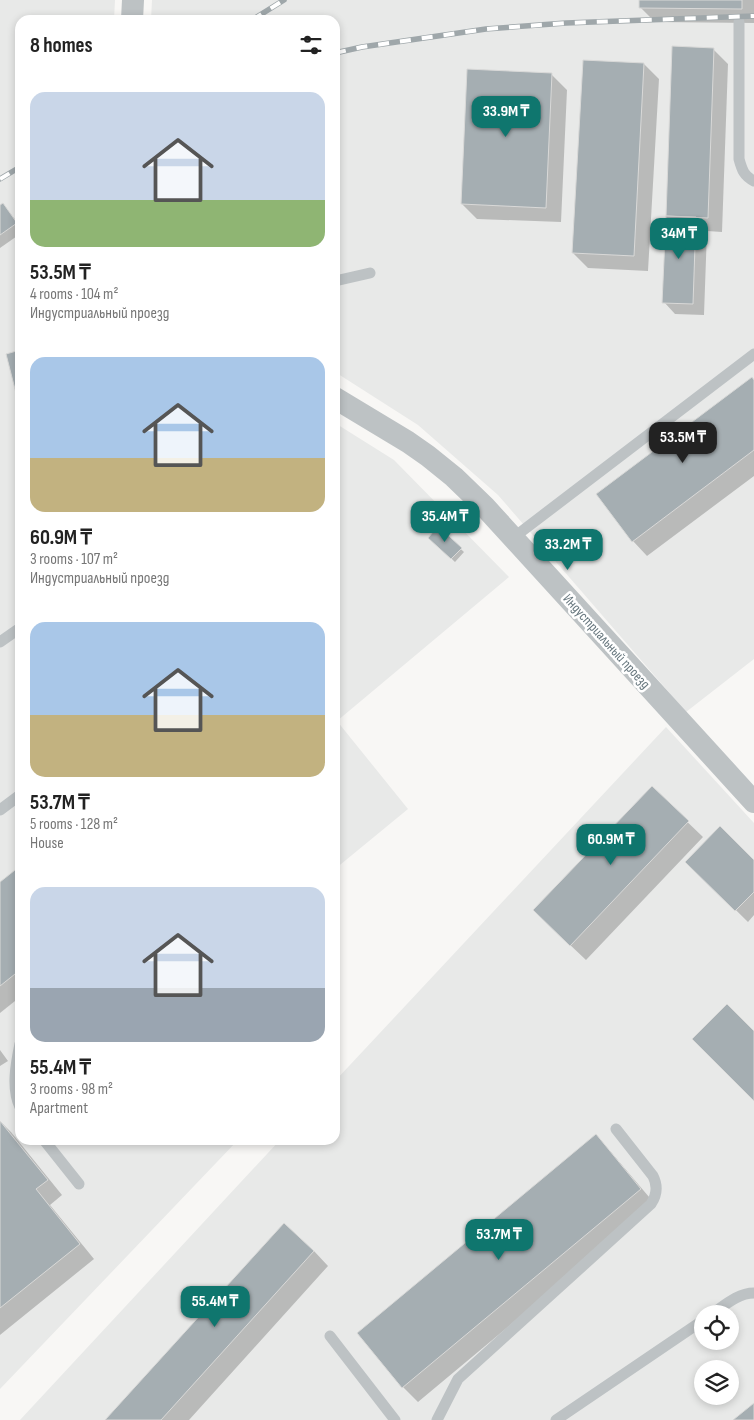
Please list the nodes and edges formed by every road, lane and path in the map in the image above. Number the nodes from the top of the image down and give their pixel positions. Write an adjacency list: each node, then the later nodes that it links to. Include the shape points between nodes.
1 (133, 0): 2 (street)
2 (132, 15)
3 (739, 22): 4 (lane, via 740,159 746,176)
4 (754, 181)
5 (370, 273): 6 (lane)
6 (340, 281)
7 (754, 354): 9 (lane)
8 (340, 401): 9 (street, Индустриальный проезд, via 428,456 454,477)
9 (513, 538): 13 (street, Индустриальный проезд)
10 (15, 632): 11 (lane)
11 (0, 642)
12 (15, 799): 14 (lane)
13 (754, 802)
14 (0, 810)
15 (616, 1129): 23 (lane, via 653,1176 656,1197 458,1379)
16 (48, 1145): 17 (lane)
17 (79, 1184)
18 (754, 1293): 19 (lane, via 737,1297)
19 (725, 1305)
20 (694, 1325): 24 (lane)
21 (330, 1336): 22 (lane)
22 (395, 1420)
23 (437, 1420)
24 (556, 1420)

